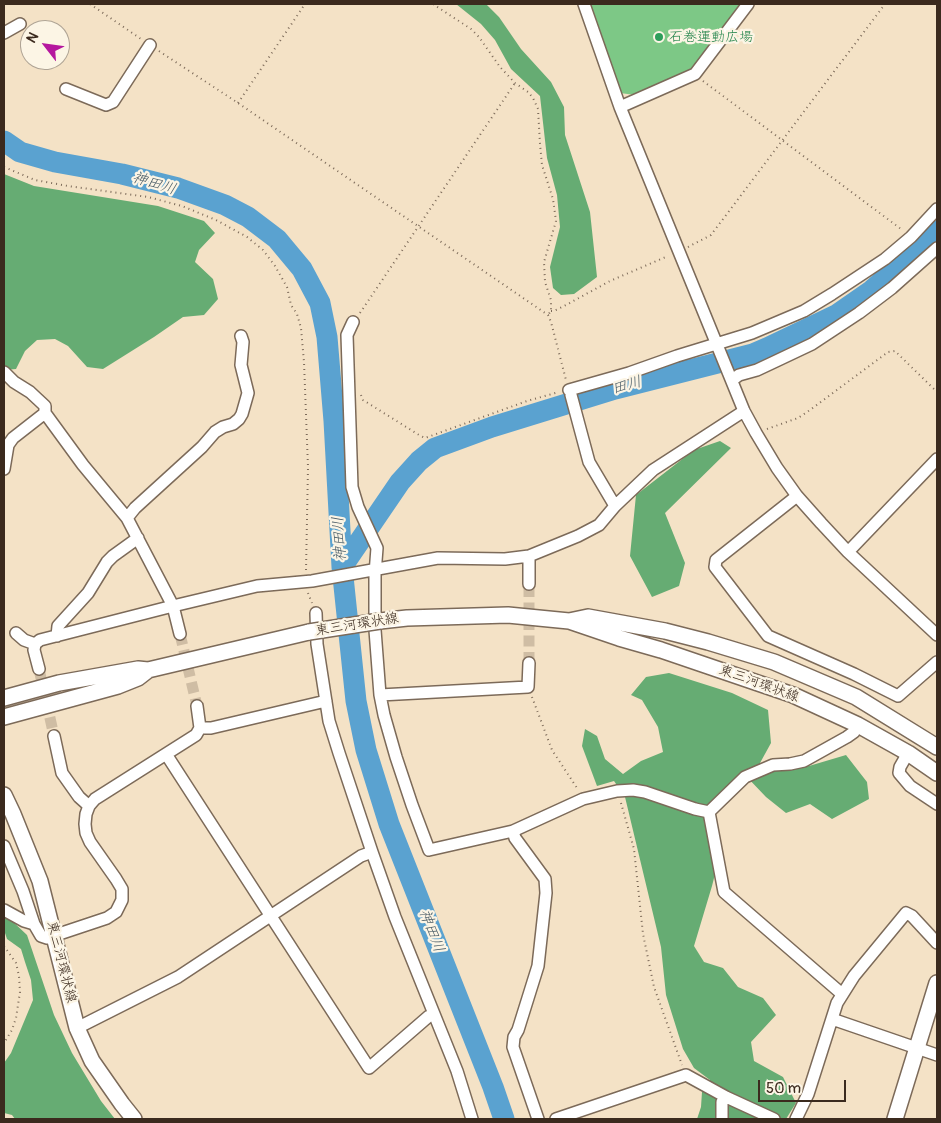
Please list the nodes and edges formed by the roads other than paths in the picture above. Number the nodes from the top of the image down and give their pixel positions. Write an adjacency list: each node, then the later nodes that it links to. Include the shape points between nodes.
1 (584, 4): 7 (street)
2 (748, 4): 7 (street, via 695,74)
3 (20, 24): 4 (street)
4 (4, 33)
5 (150, 45): 6 (street, via 114,102 106,105)
6 (66, 89)
7 (620, 107): 12 (street)
8 (937, 209): 12 (street, via 885,259 832,294 804,311)
9 (937, 248): 14 (street, via 892,288 812,344 757,370)
10 (353, 322): 26 (street, via 347,335 352,487 362,518 377,548)
11 (241, 336): 22 (street, via 241,365 248,393 239,419 215,432)
12 (719, 347): 14 (street); 21 (street, via 570,392 589,462)
13 (4, 372): 16 (street, via 45,406)
14 (731, 377): 15 (street)
15 (744, 411): 20 (street); 21 (street, via 653,470)
16 (45, 413): 18 (street, via 13,438 8,445); 22 (street)
17 (937, 459): 19 (street)
18 (4, 469)
19 (933, 472): 24 (street)
20 (797, 496): 24 (street); 36 (street, via 716,560 715,567 768,636 898,696)
21 (615, 506): 25 (street, via 599,525)
22 (127, 518): 23 (street)
23 (138, 538): 28 (street); 34 (street, via 107,562 88,593 58,626)
24 (848, 552): 33 (street)
25 (529, 556): 26 (street, via 438,558); 27 (street)
26 (376, 569): 28 (street, via 312,581 257,586); 40 (street, via 375,630)
27 (529, 584)
28 (173, 606): 32 (street); 34 (street)
29 (316, 613): 42 (street, via 317,644)
30 (569, 622): 39 (main road, 東三河環状線, bridge, via 508,615 380,621 309,632); 45 (main road, 東三河環状線, via 793,695); 48 (main road, 東三河環状線, via 588,617 665,631 774,662 856,697)
31 (16, 633): 35 (street)
32 (180, 634)
33 (937, 635)
34 (57, 636): 35 (street)
35 (35, 644): 38 (street)
36 (937, 662)
37 (529, 663): 40 (street, via 528,687)
38 (38, 669)
39 (148, 670): 41 (main road, 東三河環状線, via 59,683); 44 (main road, 東三河環状線, via 118,686)
40 (380, 695): 56 (street, via 396,757 429,850)
41 (4, 698)
42 (326, 701): 46 (street); 58 (street, via 339,753)
43 (197, 706): 46 (street)
44 (4, 717)
45 (858, 725): 49 (main road, 東三河環状線); 55 (street, via 847,737 804,761 773,766 745,777)
46 (200, 728): 50 (street, via 196,735)
47 (54, 736): 54 (street, via 62,773)
48 (937, 748)
49 (908, 753): 51 (main road, 東三河環状線); 53 (street, via 899,773 910,786)
50 (166, 754): 54 (street); 60 (street)
51 (937, 772)
52 (4, 795): 62 (main road, 東三河環状線, via 40,881)
53 (937, 804)
54 (89, 806): 62 (street, via 86,833 122,890 122,900 116,912 107,918)
55 (709, 812): 56 (street, via 645,792 617,791 583,799); 65 (street, via 724,892)
56 (513, 830): 74 (street, via 515,838 545,880 538,966 513,1047)
57 (4, 846): 61 (street)
58 (372, 852): 60 (street, via 360,856); 66 (street)
59 (4, 910): 61 (street)
60 (270, 916): 66 (street, via 369,1068); 68 (street, via 178,977)
61 (34, 924): 62 (street, via 42,936)
62 (54, 935): 68 (main road, 東三河環状線)
63 (937, 943): 65 (street, via 906,913)
64 (937, 984): 69 (main road)
65 (842, 994): 67 (street)
66 (434, 1014): 73 (street)
67 (832, 1019): 69 (street); 78 (street, via 808,1094)
68 (77, 1028): 72 (main road, 東三河環状線, via 92,1061)
69 (917, 1048): 70 (street); 79 (main road)
70 (937, 1054)
71 (726, 1097): 75 (street, via 686,1075); 76 (street, via 722,1102); 77 (street)
72 (134, 1119)
73 (472, 1119)
74 (538, 1119)
75 (556, 1119)
76 (722, 1119)
77 (774, 1119)
78 (796, 1119)
79 (895, 1119)

